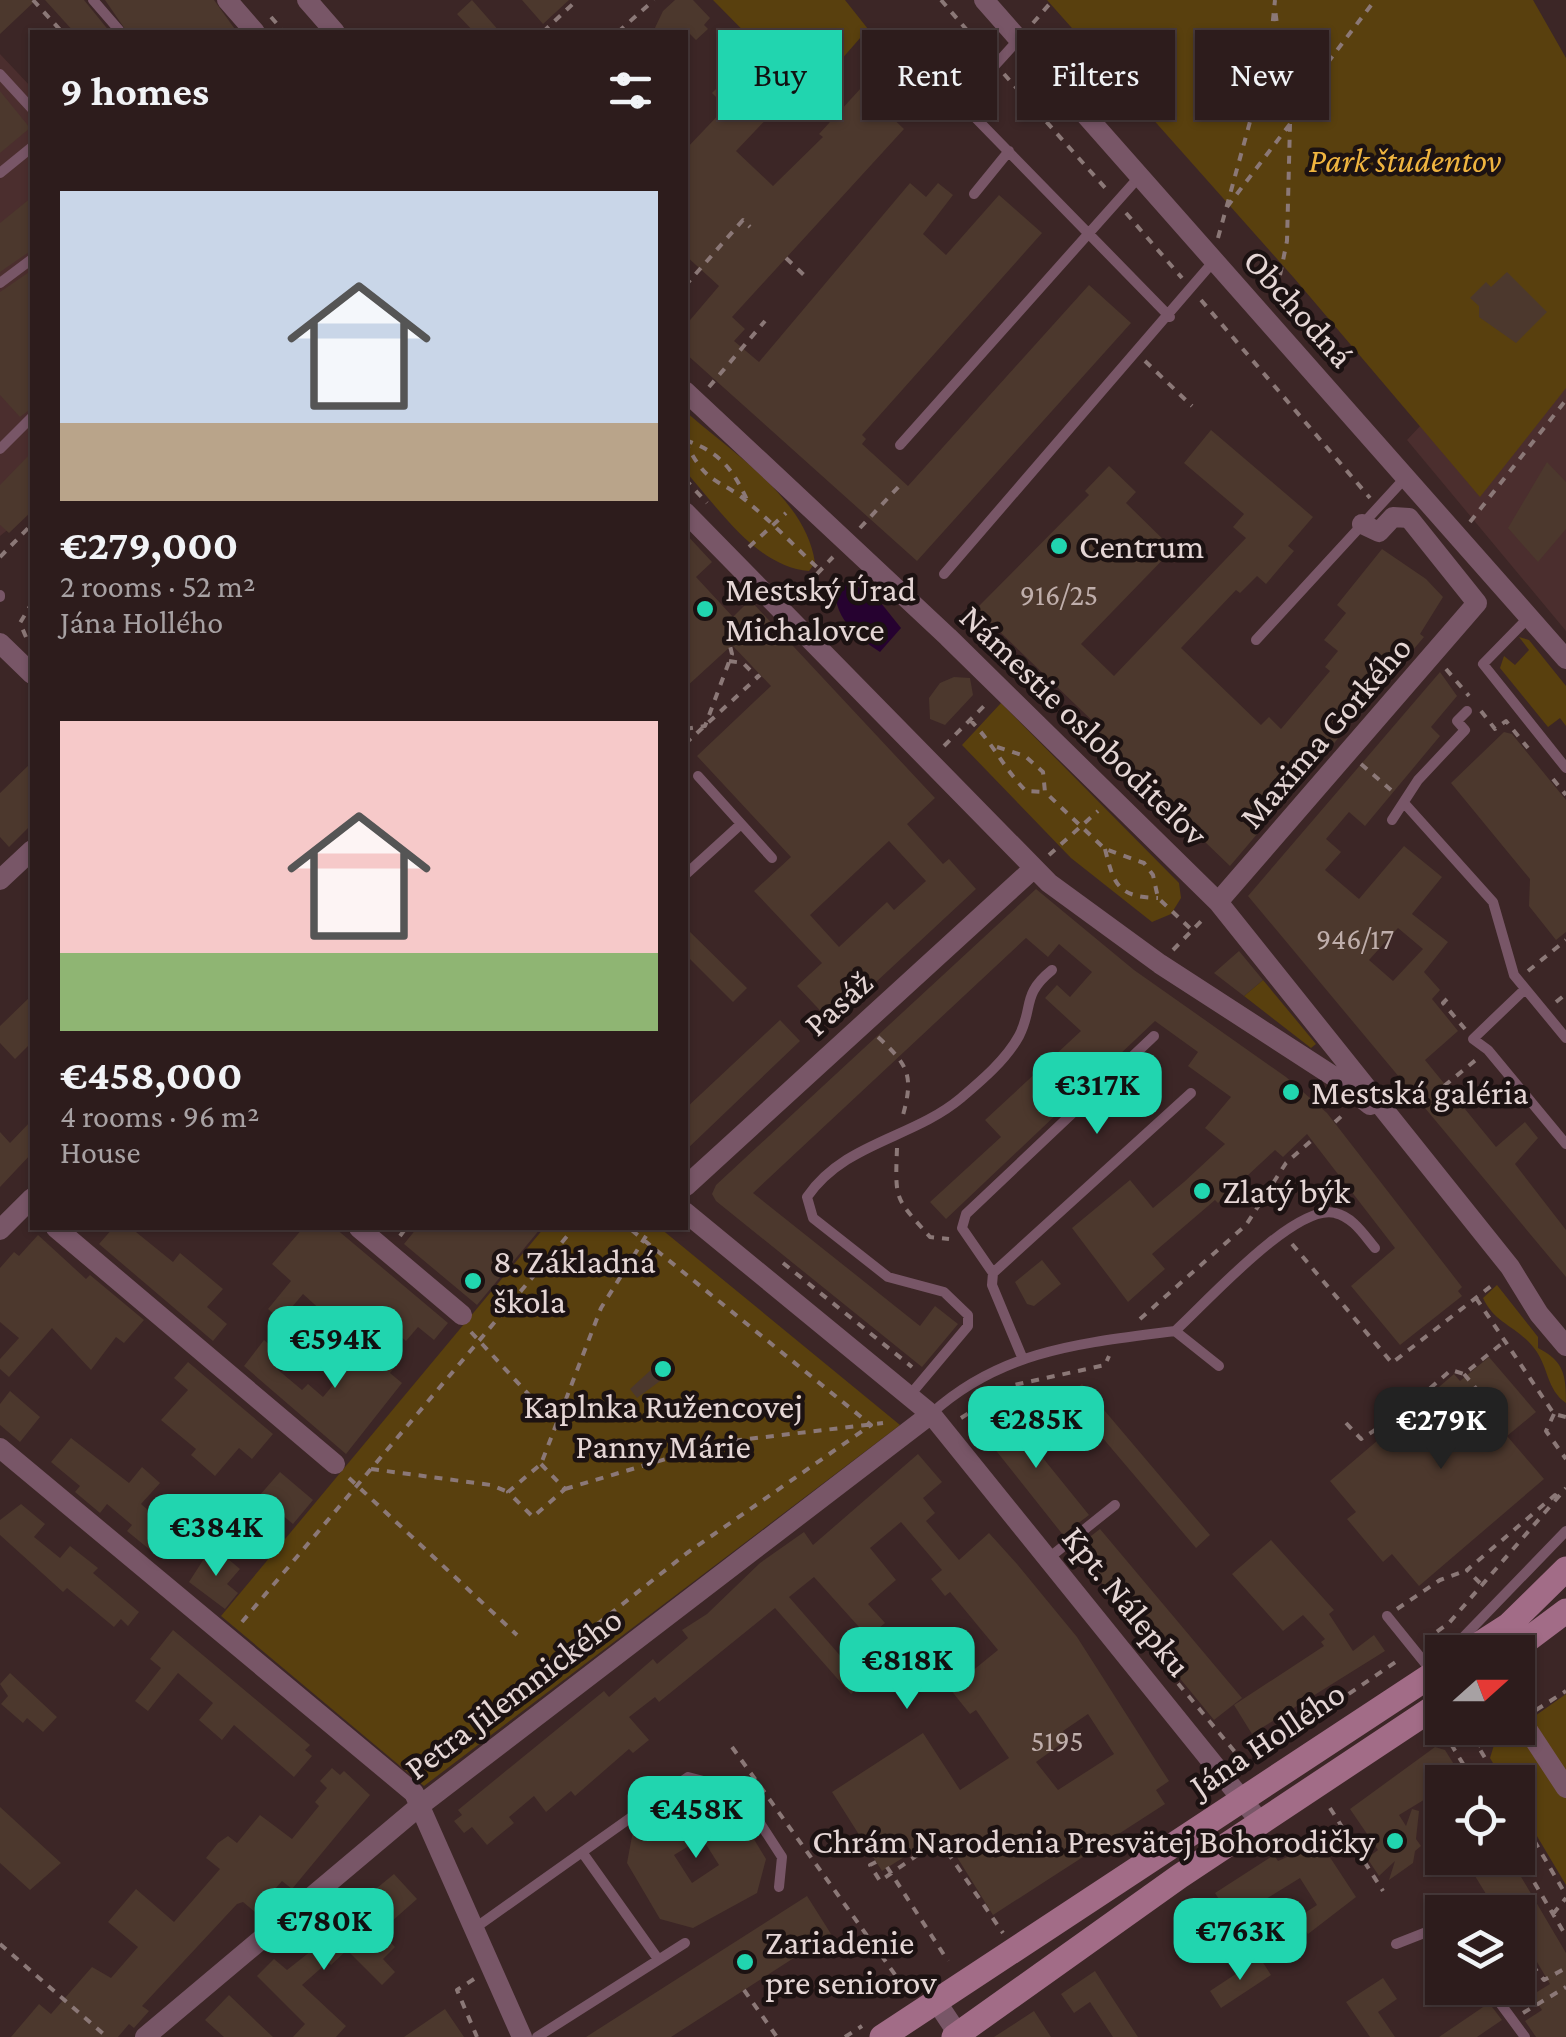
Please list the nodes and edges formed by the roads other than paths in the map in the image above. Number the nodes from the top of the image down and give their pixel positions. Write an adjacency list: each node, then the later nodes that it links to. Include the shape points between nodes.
1 (94, 0): 5 (lane)
2 (227, 0): 6 (street)
3 (308, 0): 7 (street)
4 (984, 0): 8 (street, Obchodná)
5 (118, 30)
6 (252, 30)
7 (333, 30)
8 (1017, 38)
9 (1017, 42): 14 (lane, via 961,103)
10 (0, 74): 11 (lane)
11 (30, 106)
12 (1089, 120): 16 (street, Obchodná)
13 (30, 149): 15 (lane)
14 (1009, 150): 17 (lane); 18 (lane)
15 (0, 173)
16 (1139, 177): 18 (lane); 20 (street, Obchodná)
17 (974, 194)
18 (1090, 232): 22 (lane); 25 (lane)
19 (30, 260): 21 (lane)
20 (1213, 262): 22 (lane); 27 (street, Obchodná)
21 (0, 283)
22 (1170, 317): 30 (lane)
23 (691, 396): 47 (street, Námestie osloboditeľov)
24 (30, 418): 26 (lane)
25 (900, 446)
26 (0, 448)
27 (1406, 476): 29 (lane); 31 (street, Obchodná)
28 (688, 515): 44 (street, Námestie osloboditeľov)
29 (1362, 524): 32 (lane); 47 (street, Maxima Gorkého, via 1379,532 1393,517 1409,518 1477,603)
30 (944, 574)
31 (1529, 617): 34 (street, Obchodná); 37 (lane, via 1483,664)
32 (1256, 640)
33 (0, 643): 35 (street)
34 (1566, 660)
35 (30, 672)
36 (1467, 712): 39 (lane, via 1457,721 1464,730)
37 (1566, 768)
38 (698, 776): 41 (lane)
39 (1405, 804): 40 (lane); 49 (lane, via 1493,902 1514,975)
40 (1392, 820)
41 (741, 824): 43 (lane); 45 (lane)
42 (30, 852): 46 (street)
43 (772, 858)
44 (1034, 868): 53 (street, Námestie osloboditeľov, via 1160,964 1336,1078); 55 (street, Pasáž)
45 (688, 872)
46 (0, 880)
47 (1218, 902): 53 (street, Námestie osloboditeľov)
48 (1052, 970): 68 (lane, via 1032,986 1021,1033 969,1090 897,1136 863,1147 823,1174 808,1197 813,1218 888,1276 944,1292 968,1316 968,1326)
49 (1526, 987): 50 (lane); 54 (lane, via 1473,1039)
50 (1565, 1034)
51 (1154, 1036): 62 (lane, via 966,1214 962,1228)
52 (1192, 1093): 62 (lane)
53 (1405, 1136): 65 (street, Námestie osloboditeľov)
54 (1566, 1144)
55 (688, 1184)
56 (30, 1204): 58 (street)
57 (688, 1214): 68 (street, Kpt. Nálepku)
58 (0, 1230)
59 (58, 1230): 71 (street)
60 (362, 1230): 63 (street)
61 (1376, 1248): 64 (lane, via 1351,1220 1332,1211 1303,1217)
62 (992, 1273): 66 (lane)
63 (462, 1314)
64 (1175, 1331): 66 (lane); 67 (lane)
65 (1566, 1346)
66 (1022, 1358): 69 (lane, via 965,1384)
67 (1220, 1366)
68 (910, 1394): 69 (street, Kpt. Nálepku)
69 (938, 1407): 74 (street, Kpt. Nálepku); 87 (street, Petra Jilemnického)
70 (0, 1448): 87 (street)
71 (334, 1464)
72 (1115, 1505): 74 (lane)
73 (1566, 1530): 78 (lane)
74 (1050, 1557): 86 (street, Kpt. Nálepku)
75 (1566, 1570): 79 (street)
76 (1566, 1611): 80 (street)
77 (1387, 1616): 81 (lane)
78 (1466, 1635)
79 (1493, 1635)
80 (1534, 1635)
81 (1425, 1658)
82 (1425, 1676): 86 (street, Jána Hollého)
83 (1425, 1713): 88 (street, Jána Hollého)
84 (1535, 1733): 85 (street)
85 (1566, 1788)
86 (1242, 1799): 88 (street, Kpt. Nálepku); 96 (street, Jána Hollého)
87 (422, 1804): 91 (street); 99 (street, Petra Jilemnického)
88 (1261, 1823): 98 (street, Jána Hollého)
89 (582, 1852): 90 (lane, via 688,1777 730,1788 747,1803 782,1858); 91 (lane); 95 (lane)
90 (779, 1887)
91 (475, 1928): 100 (street)
92 (1425, 1933): 94 (lane)
93 (685, 1943): 95 (lane)
94 (1396, 1944)
95 (658, 1959): 101 (lane)
96 (936, 2001): 98 (street); 102 (street, Jána Hollého)
97 (1501, 2005): 103 (lane)
98 (956, 2036)
99 (145, 2037)
100 (522, 2037)
101 (537, 2037)
102 (882, 2037)
103 (1525, 2037)

